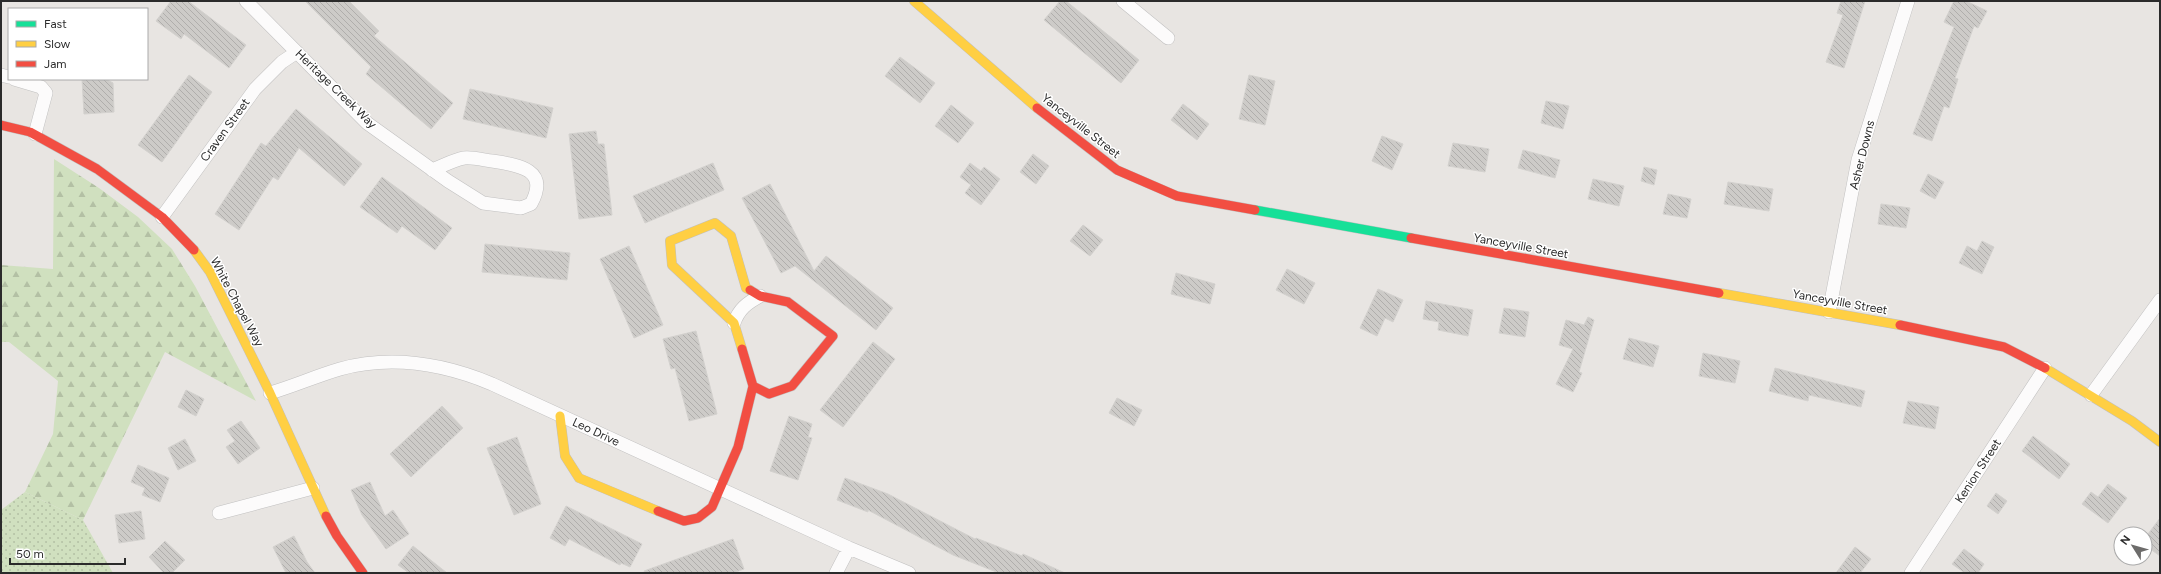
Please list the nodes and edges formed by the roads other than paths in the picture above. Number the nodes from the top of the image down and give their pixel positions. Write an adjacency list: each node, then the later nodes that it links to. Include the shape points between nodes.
1 (246, 1): 6 (street, Heritage Creek Way)
2 (914, 1): 14 (street, Yanceyville Street, via 1044,114 1101,159 1117,170 1177,196)
3 (1123, 1): 5 (street)
4 (1908, 1): 14 (street, Asher Downs, via 1858,160)
5 (1168, 38)
6 (297, 52): 10 (street, Heritage Creek Way, via 367,123); 11 (street, Craven Street, via 282,62 256,89)
7 (17, 80): 9 (street, via 41,87 46,93)
8 (1, 126): 9 (street, White Chapel Way)
9 (35, 134): 11 (street, White Chapel Way, via 97,169)
10 (432, 170): 10 (street, Heritage Creek Way, via 483,203 521,208 531,204 536,196 536,178 529,169 519,165 466,158)
11 (162, 217): 18 (street, White Chapel Way, via 195,251 210,272)
12 (760, 296): 15 (street, via 738,312); 15 (street, via 746,288 731,236 715,223 670,241 672,266); 17 (street, via 788,302 833,336 792,386 769,394)
13 (2160, 300): 19 (street)
14 (1829, 312): 16 (street, Yanceyville Street, via 2004,347)
15 (734, 323): 17 (street)
16 (2045, 368): 19 (street, Yanceyville Street); 29 (street, Kenion Street)
17 (753, 386): 23 (street, via 738,447)
18 (270, 394): 20 (street, Leo Drive, via 340,369 367,364 406,363 451,369 473,376); 22 (street, White Chapel Way)
19 (2091, 395): 21 (street, Yanceyville Street)
20 (560, 416): 23 (street, Leo Drive); 23 (street, via 563,453 568,467 579,478 684,521 698,518 712,507)
21 (2160, 442)
22 (313, 488): 24 (street); 26 (street, White Chapel Way, via 337,536)
23 (720, 488): 25 (street, Leo Drive)
24 (219, 514)
25 (849, 548): 27 (street); 28 (street, Leo Drive)
26 (363, 573)
27 (836, 573)
28 (909, 573)
29 (1911, 573)

